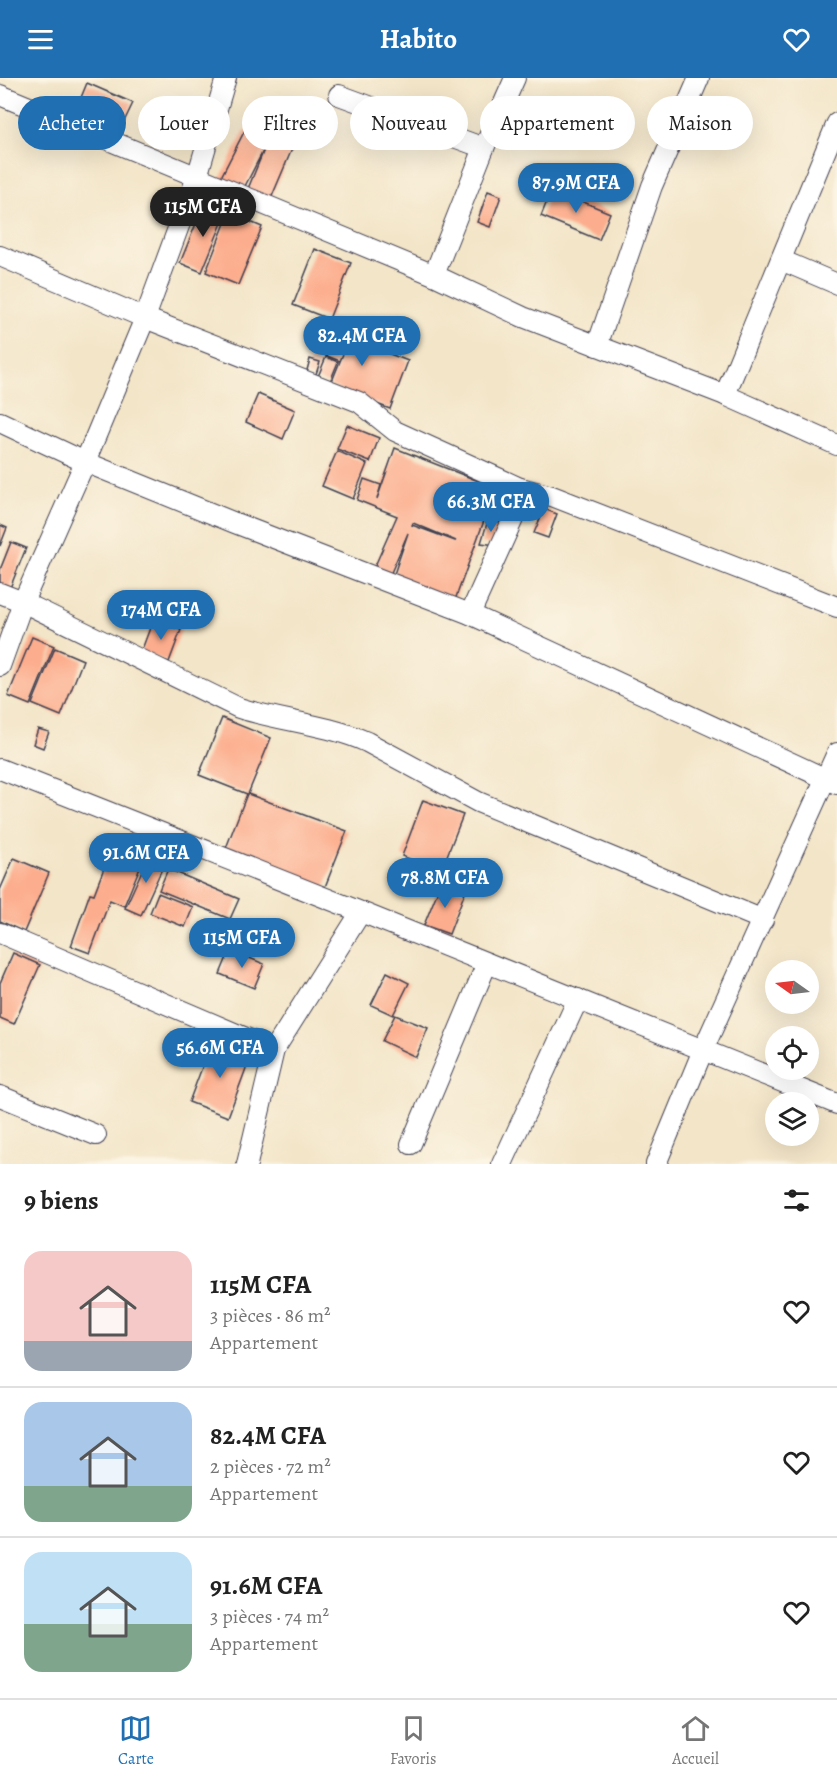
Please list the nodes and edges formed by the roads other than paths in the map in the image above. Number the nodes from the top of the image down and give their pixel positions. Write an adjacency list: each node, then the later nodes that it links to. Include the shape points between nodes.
1 (226, 78): 10 (street)
2 (515, 78): 6 (street)
3 (699, 78): 16 (street, via 652,186)
4 (0, 95): 10 (street)
5 (339, 95): 8 (street)
6 (507, 96)
7 (836, 126): 12 (street)
8 (480, 147)
9 (483, 150): 13 (street)
10 (197, 177): 13 (street); 15 (street)
11 (0, 256): 15 (street)
12 (781, 260): 14 (street); 17 (street)
13 (435, 275): 16 (street, via 523,317)
14 (837, 284)
15 (145, 318): 20 (street); 21 (street, via 359,402 395,431)
16 (597, 346): 17 (street)
17 (725, 395): 19 (street)
18 (0, 422): 20 (street)
19 (837, 445)
20 (85, 462): 23 (street); 25 (street)
21 (520, 488): 24 (street, via 552,496); 25 (street, via 522,499)
22 (0, 593): 23 (street)
23 (22, 603): 26 (street); 31 (street, via 239,708 348,734 478,802)
24 (837, 607)
25 (470, 614): 29 (street)
26 (0, 666)
27 (837, 753): 29 (street)
28 (0, 770): 30 (street)
29 (832, 781): 31 (street)
30 (361, 912): 33 (street); 35 (street)
31 (763, 920): 36 (street)
32 (0, 933): 35 (street)
33 (487, 963): 34 (street); 40 (street)
34 (578, 999): 36 (street); 42 (street)
35 (274, 1050): 41 (street)
36 (703, 1050): 38 (street); 43 (street)
37 (0, 1096): 39 (street)
38 (837, 1104)
39 (96, 1135)
40 (411, 1144)
41 (248, 1164)
42 (502, 1164)
43 (656, 1164)

